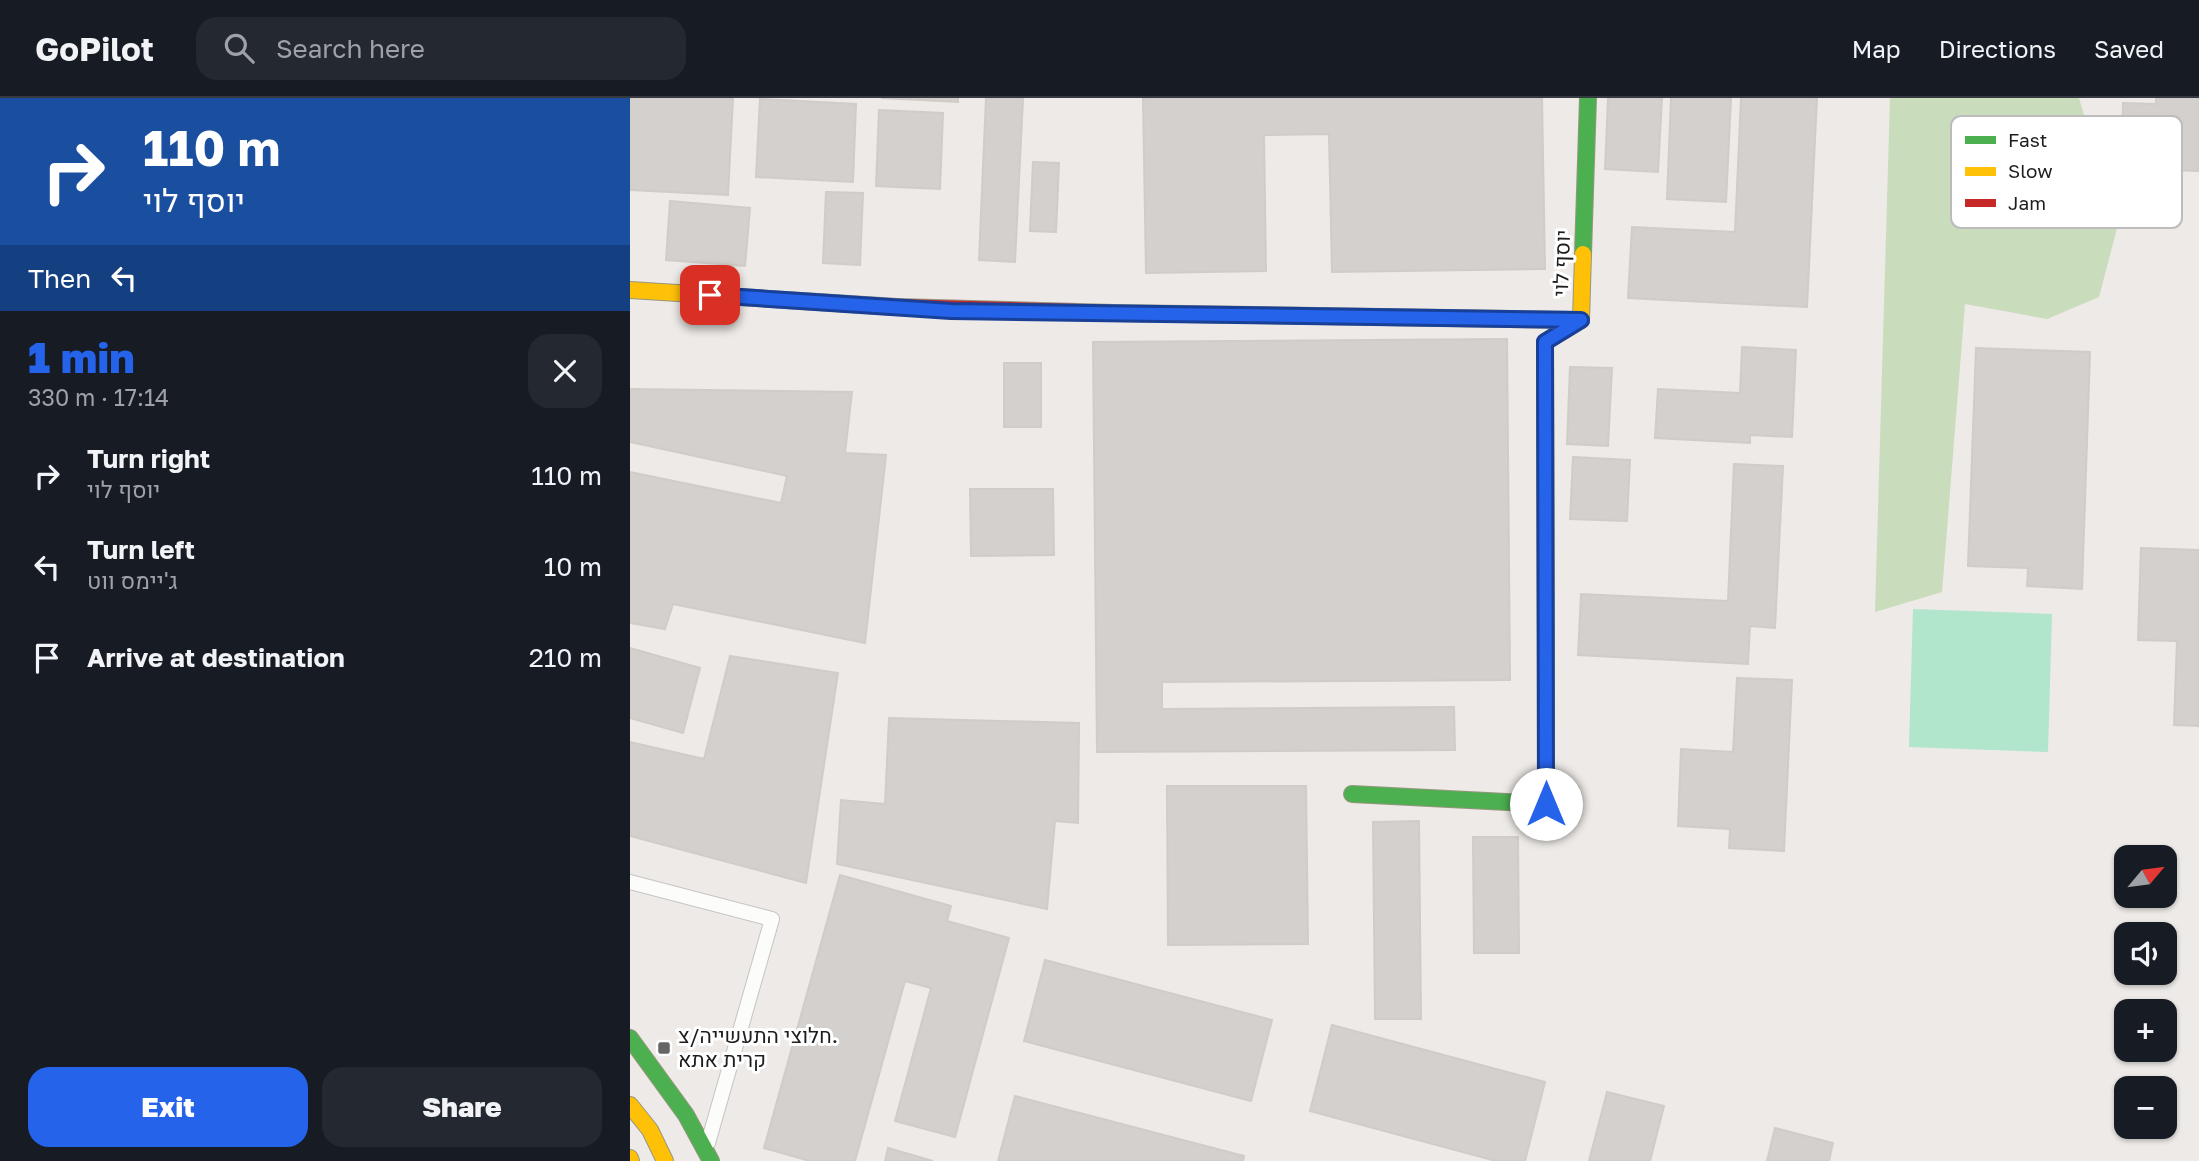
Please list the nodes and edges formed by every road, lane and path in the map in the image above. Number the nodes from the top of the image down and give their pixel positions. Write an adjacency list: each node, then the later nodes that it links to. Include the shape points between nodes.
1 (1588, 98): 3 (main road, יוסף לוי)
2 (630, 290): 3 (main road, via 951,311)
3 (1581, 320): 4 (main road, יוסף לוי, via 1545,342 1546,804)
4 (1352, 793)
5 (630, 882): 8 (lane, via 772,919)
6 (630, 1038): 8 (main road, via 661,1078)
7 (630, 1105): 9 (main road, via 650,1130)
8 (709, 1156)
9 (665, 1161)

